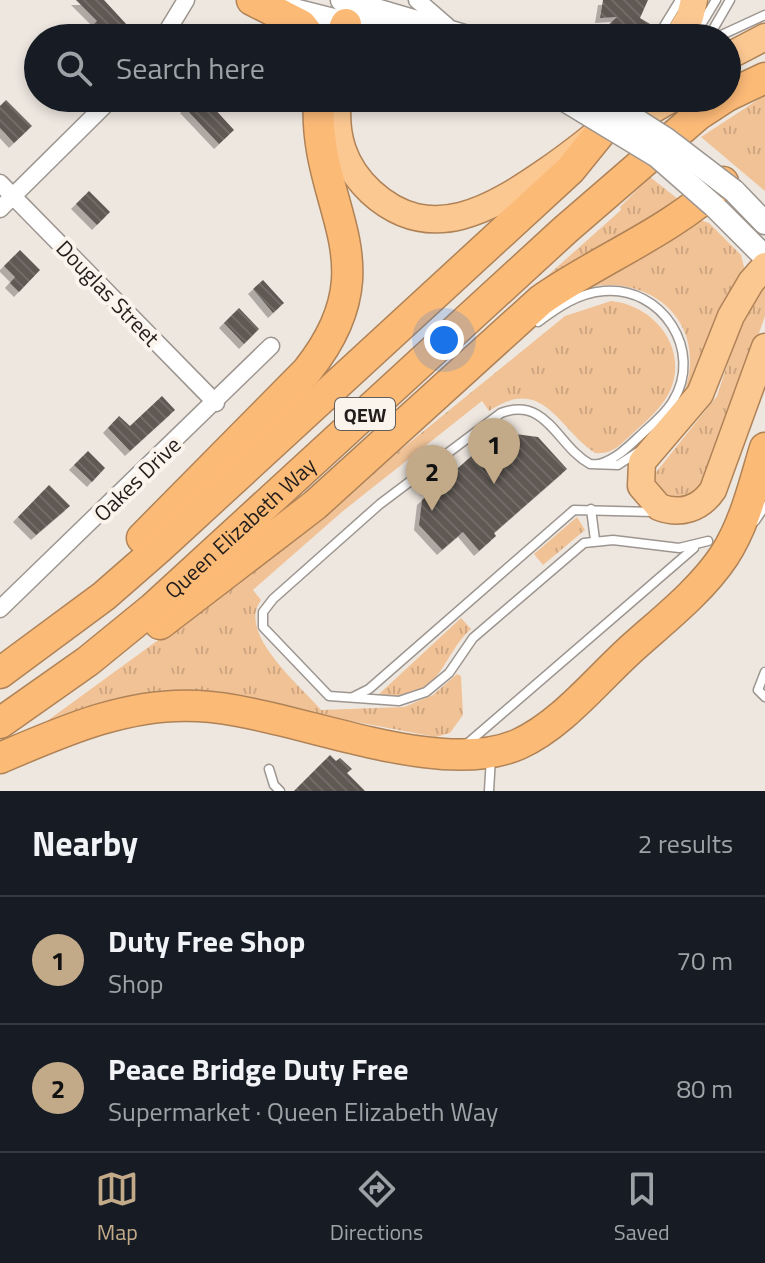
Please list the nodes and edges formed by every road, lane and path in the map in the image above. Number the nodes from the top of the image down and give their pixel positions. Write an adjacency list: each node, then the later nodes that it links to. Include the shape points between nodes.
1 (186, 0): 10 (street)
2 (253, 0): 8 (main road); 11 (highway)
3 (417, 0): 14 (street)
4 (694, 0): 15 (highway)
5 (703, 0): 16 (highway)
6 (716, 0): 17 (lane)
7 (730, 0): 18 (lane)
8 (356, 15): 12 (main road); 13 (main road)
9 (765, 15): 19 (lane)
10 (171, 24)
11 (299, 24)
12 (375, 24)
13 (404, 24)
14 (449, 24)
15 (685, 24)
16 (687, 24)
17 (689, 24)
18 (691, 24)
19 (741, 26)
20 (765, 26): 21 (lane)
21 (741, 37)
22 (765, 37): 23 (highway)
23 (741, 50)
24 (765, 78): 25 (highway, Queen Elizabeth Way / QEW)
25 (741, 89)
26 (98, 112): 33 (street)
27 (323, 112): 56 (highway, via 321,147 344,224 349,262 346,297 332,333 307,371)
28 (328, 112): 31 (highway, via 355,175 391,207 435,219 465,216 499,203)
29 (584, 112): 34 (main road, bridge)
30 (702, 112): 60 (highway, Queen Elizabeth Way / QEW, via 565,230 153,608)
31 (618, 113): 34 (main road, bridge, via 666,139); 56 (highway, Queen Elizabeth Way / QEW, via 570,170 159,548)
32 (0, 183): 33 (street, Douglas Street)
33 (13, 196): 35 (street); 43 (street, Douglas Street)
34 (714, 197): 36 (main road); 37 (main road); 48 (highway, via 541,300)
35 (0, 209)
36 (765, 223)
37 (765, 257)
38 (765, 266): 44 (highway, via 735,308 700,394)
39 (534, 325): 46 (lane, via 573,299 616,290 652,302 676,331 684,366 674,401 615,457)
40 (271, 346): 43 (street, Oakes Drive)
41 (765, 347): 50 (highway, via 713,490 700,504)
42 (484, 366): 48 (lane)
43 (216, 403): 55 (street, Oakes Drive)
44 (660, 439): 46 (lane, via 622,464); 50 (highway, via 642,462 640,481 653,503)
45 (765, 448): 47 (highway)
46 (590, 464): 59 (lane, via 538,414 524,409 501,413 380,504 273,599 263,612 267,633 318,689)
47 (757, 504): 51 (lane); 62 (highway, via 713,570 543,730)
48 (315, 505): 60 (highway, via 104,663)
49 (591, 509): 50 (lane); 53 (lane); 59 (lane, via 569,513 369,689)
50 (677, 511)
51 (727, 528)
52 (718, 535): 54 (lane)
53 (595, 540): 54 (lane, via 679,548); 59 (lane, via 569,553 483,628 449,673 426,692 399,701)
54 (708, 541): 61 (lane, via 682,557 482,734 464,746)
55 (0, 609)
56 (11, 666)
57 (765, 672): 58 (lane, via 758,690)
58 (765, 697)
59 (341, 700)
60 (0, 724)
61 (429, 752): 62 (highway); 63 (highway, via 259,715 171,705 83,724)
62 (491, 752): 66 (lane)
63 (0, 758)
64 (269, 769): 65 (lane)
65 (280, 791)
66 (489, 791)

